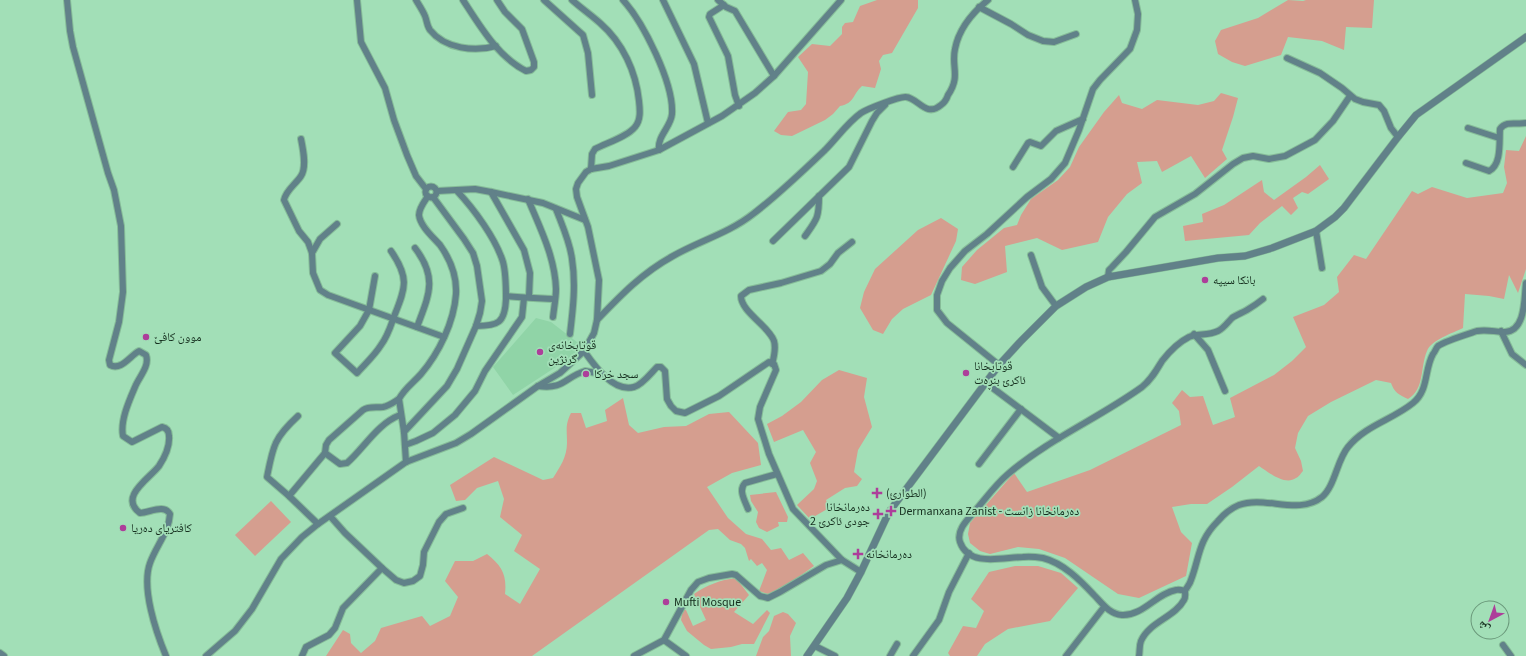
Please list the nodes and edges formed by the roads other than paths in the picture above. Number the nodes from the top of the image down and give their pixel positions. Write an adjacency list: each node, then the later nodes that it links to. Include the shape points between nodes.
1 (67, 0): 108 (street, via 70,31 114,190 121,226 123,292 110,365 118,367 139,351 146,355 147,359 127,409 123,436 132,442 162,427 166,428 169,438 166,455 135,491 132,499 140,513 163,508 170,514 167,530 147,574 150,602)
2 (357, 0): 39 (street, via 361,42 385,88 394,120 416,176)
3 (416, 0): 18 (street, via 431,31 446,42 472,50)
4 (463, 0): 18 (street)
5 (497, 0): 18 (street, via 522,29 534,67 526,71 519,68)
6 (544, 0): 21 (street, via 583,35 588,53)
7 (572, 0): 35 (street, via 600,23 619,44 634,74 638,92 638,122 627,134 595,149)
8 (623, 0): 32 (street, via 651,43 667,84 672,112 658,145)
9 (663, 0): 26 (street, via 694,64)
10 (718, 0): 14 (street)
11 (841, 0): 20 (street)
12 (988, 0): 15 (street)
13 (1135, 0): 25 (street, via 1138,14 1137,30 1130,49 1093,89)
14 (724, 5): 20 (street, via 735,11); 24 (street, via 709,17 728,56)
15 (979, 7): 16 (street, via 1043,42 1054,42); 23 (street, via 968,18 958,37 954,49 956,79 941,106 925,108 908,97)
16 (1076, 34)
17 (1526, 37): 29 (street, via 1416,115)
18 (496, 46)
19 (1287, 58): 22 (street, via 1320,73)
20 (774, 76): 24 (street)
21 (592, 95)
22 (1350, 96): 29 (street, via 1384,110 1391,128); 55 (street, via 1328,127 1315,140 1285,156 1269,159 1253,156 1243,158 1195,194 1155,217 1109,270)
23 (888, 103): 40 (street, via 872,121 849,167); 65 (street, via 862,113 854,119 825,150 740,224 653,268)
24 (739, 106): 26 (street)
25 (1083, 119): 34 (street, via 1056,131 1041,146 1028,143); 74 (street, via 1065,163 1051,179 965,251 950,268 937,295 937,310 947,324)
26 (708, 123): 32 (street)
27 (1526, 123): 30 (street, via 1506,124 1500,129)
28 (1468, 128): 30 (street)
29 (1398, 137): 45 (street, via 1344,208)
30 (1499, 138): 33 (street, via 1497,163 1492,170)
31 (301, 139): 51 (street, via 304,170 285,194 284,200)
32 (660, 150): 35 (street)
33 (1466, 163)
34 (1013, 167)
35 (591, 169): 43 (street, via 581,177 576,189)
36 (436, 191): 37 (street); 39 (street, via 436,195); 39 (street, via 432,186 429,187)
37 (458, 191): 38 (street, via 475,189); 57 (street, via 491,236 499,252 503,263)
38 (491, 192): 41 (street); 58 (street, via 524,250 530,273)
39 (429, 194): 66 (street, via 464,239 478,266 482,301); 71 (street, via 420,210 420,219 446,255 456,284 454,303)
40 (819, 196): 46 (street, via 816,222); 47 (street)
41 (528, 199): 42 (street, via 543,202); 60 (street, via 552,261 556,290)
42 (556, 209): 43 (street); 69 (street, via 572,258 574,293)
43 (585, 220): 65 (street, via 599,280)
44 (337, 224): 51 (street, via 320,239)
45 (1316, 231): 53 (street); 55 (street, via 1245,256 1218,258)
46 (805, 236)
47 (773, 242)
48 (852, 242): 73 (street, via 821,271 749,290 741,296 741,300 774,342)
49 (415, 248): 67 (street, via 430,278 429,290)
50 (391, 251): 64 (street, via 403,275 404,290)
51 (312, 252): 62 (street, via 313,273 320,290)
52 (1031, 254): 61 (street, via 1042,287)
53 (1322, 268)
54 (375, 276): 62 (street)
55 (1108, 277): 61 (street)
56 (1526, 282): 68 (street, via 1523,314 1518,325 1506,332)
57 (506, 296): 58 (street); 66 (street, via 506,309 498,323)
58 (526, 298): 60 (street); 86 (street, via 522,317 485,371 475,391 455,415 433,433)
59 (1263, 299): 70 (street, via 1233,318 1222,329 1200,335)
60 (554, 300): 63 (street)
61 (1056, 306): 74 (street)
62 (369, 310): 64 (street); 64 (street, via 360,326 335,353 357,373 381,346)
63 (553, 317)
64 (394, 319): 67 (street)
65 (597, 320): 72 (street, via 594,333)
66 (476, 326): 84 (street, via 447,386)
67 (417, 327): 71 (street)
68 (1501, 331): 75 (street, via 1512,354); 100 (street, via 1477,331 1437,347 1430,360 1424,389 1420,395 1413,403 1362,432 1348,447 1327,492 1322,497 1315,501 1290,505 1249,502 1229,510 1202,542)
69 (570, 334)
70 (1194, 334): 79 (street, via 1208,350); 85 (street, via 1183,340 1170,353 1150,380)
71 (444, 337): 80 (street, via 429,364)
72 (584, 351): 76 (street); 78 (street, via 560,373)
73 (772, 364): 76 (street, via 769,362 719,396 685,412 676,411 667,399 665,371 661,367 657,367 634,387 625,388); 90 (street, via 776,370 760,407 758,419 768,454)
74 (1000, 365): 77 (street)
75 (1526, 365)
76 (603, 375): 78 (street, via 585,371 558,386)
77 (986, 383): 81 (street); 99 (street, via 889,512)
78 (538, 386): 88 (street, via 456,443)
79 (1225, 391)
80 (399, 399): 82 (street); 87 (street, via 388,406 367,407 329,440)
81 (1021, 409): 85 (street); 89 (street)
82 (400, 415): 84 (street); 87 (street, via 380,427 347,463 340,464)
83 (298, 416): 91 (street, via 285,428 275,443 267,477)
84 (404, 432): 86 (street)
85 (1059, 438): 96 (street, via 1005,477 966,522 961,530 960,542)
86 (405, 445): 88 (street)
87 (325, 453): 91 (street)
88 (406, 462): 94 (street)
89 (979, 464)
90 (778, 474): 93 (street, via 742,486); 97 (street, via 792,509)
91 (289, 496): 95 (street)
92 (463, 508): 98 (street, via 446,514 439,522 424,552 420,576 414,581 404,583 396,580)
93 (748, 509)
94 (330, 516): 95 (street); 98 (street, via 344,534)
95 (318, 524): 109 (street, via 281,559 252,609 235,631)
96 (969, 553): 101 (street, via 986,560 1043,558 1070,573); 116 (street, via 949,592 939,620)
97 (842, 560): 99 (street); 102 (street, via 826,565 768,598 760,596 732,574 698,582)
98 (382, 568): 110 (street, via 343,608 335,628 329,635 306,647)
99 (861, 572): 105 (street)
100 (1186, 591): 101 (street, via 1177,589 1169,592 1131,614 1120,615); 118 (street, via 1185,598 1178,607 1144,636)
101 (1104, 607): 117 (street)
102 (664, 640): 111 (street); 112 (street)
103 (897, 644): 115 (street)
104 (1503, 645): 119 (street)
105 (815, 646): 113 (street); 114 (street)
106 (0, 653): 107 (street)
107 (4, 656)
108 (166, 656)
109 (206, 656)
110 (302, 656)
111 (634, 656)
112 (686, 656)
113 (808, 656)
114 (835, 656)
115 (890, 656)
116 (913, 656)
117 (1066, 656)
118 (1139, 656)
119 (1512, 656)

